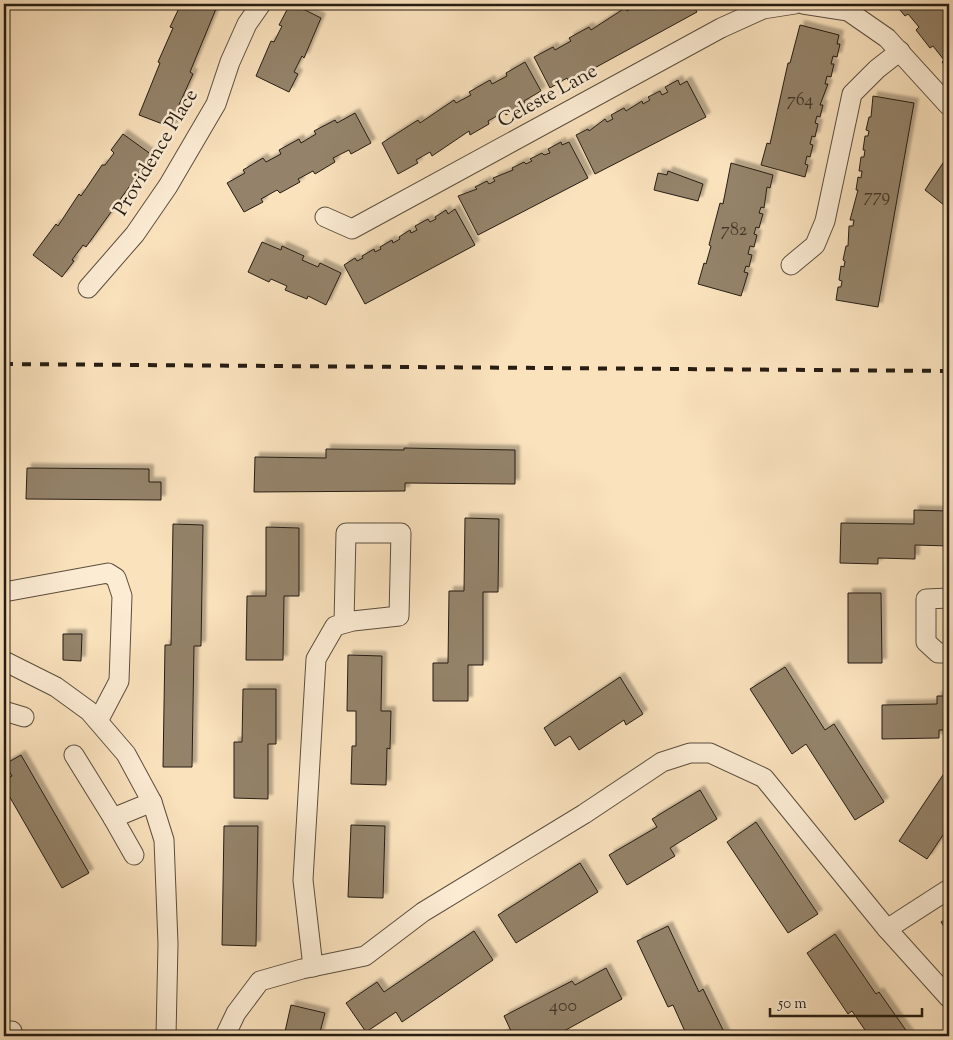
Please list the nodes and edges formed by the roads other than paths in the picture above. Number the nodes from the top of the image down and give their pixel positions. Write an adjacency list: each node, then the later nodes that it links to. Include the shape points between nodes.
1 (261, 4): 8 (street, Providence Place, via 247,24 216,104 168,186 135,234)
2 (796, 4): 6 (street, Celeste Lane, via 763,9 721,28 352,228)
3 (803, 4): 4 (street, via 848,11)
4 (900, 51): 5 (street); 7 (street, via 852,94 824,221 815,244)
5 (949, 106)
6 (325, 217)
7 (791, 265)
8 (88, 288)
9 (4, 592): 16 (street, via 108,573 116,578 122,596 119,680)
10 (949, 598): 12 (street, via 926,599 926,642 938,653)
11 (344, 623): 11 (street, via 399,616 402,533 346,533); 23 (street, via 335,626 316,659 303,880)
12 (949, 653)
13 (4, 661): 16 (street, via 56,686)
14 (4, 711): 15 (street)
15 (24, 717)
16 (98, 721): 18 (street, via 126,754)
17 (74, 755): 19 (street)
18 (152, 802): 19 (street); 27 (street, via 164,840 168,944)
19 (113, 818): 20 (street)
20 (134, 855)
21 (949, 889): 22 (street)
22 (887, 929): 23 (street, via 764,778 710,753 690,753 662,762 584,814 423,912 365,956); 24 (street)
23 (313, 967): 28 (street, via 260,981 236,1013)
24 (949, 998)
25 (4, 1031): 26 (street, via 12,1031)
26 (13, 1036)
27 (166, 1036)
28 (224, 1036)

